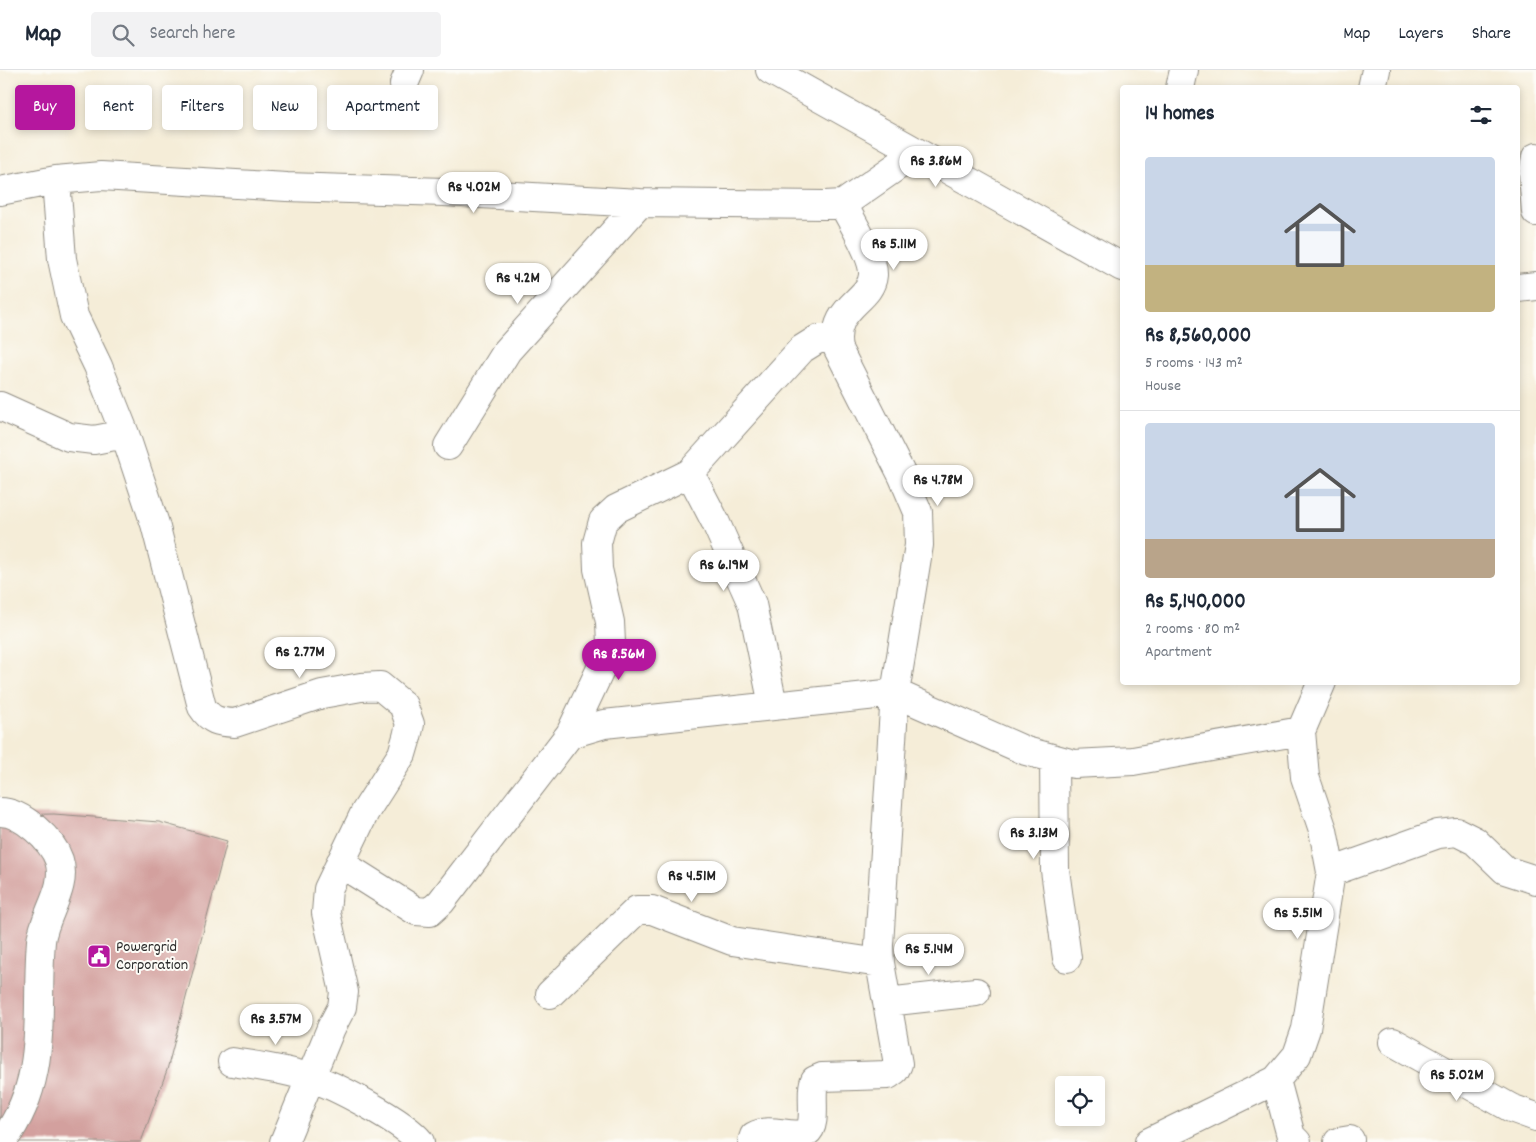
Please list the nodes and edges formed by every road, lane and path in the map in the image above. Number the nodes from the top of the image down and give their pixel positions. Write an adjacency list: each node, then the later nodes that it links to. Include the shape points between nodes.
1 (770, 70): 6 (street)
2 (1184, 70): 4 (street)
3 (1376, 70): 5 (street)
4 (1181, 85)
5 (1373, 85)
6 (916, 152): 11 (street); 13 (street)
7 (1536, 157): 12 (street, via 1533,174)
8 (56, 180): 9 (street); 10 (street, via 135,177 287,188); 18 (street, via 62,259 74,316)
9 (0, 191)
10 (640, 202): 11 (street); 19 (street, via 507,351)
11 (843, 204): 16 (street, via 870,259 873,275 869,286 841,318)
12 (1536, 212)
13 (1120, 266)
14 (1536, 286): 15 (street)
15 (1520, 288)
16 (836, 338): 20 (street, via 818,339 802,349); 22 (street, via 843,360 918,512 920,545)
17 (0, 406): 18 (street, via 69,437 94,440)
18 (125, 434): 28 (street, via 155,524 202,707 210,718 235,723 322,694 361,687 380,686 403,705 410,724 402,754 365,812)
19 (448, 446)
20 (690, 473): 23 (street, via 752,604); 25 (street, via 616,510 602,521 597,543 598,569 610,622 611,643)
21 (1321, 685): 24 (street)
22 (895, 693): 23 (street); 26 (street, via 1026,751); 32 (street)
23 (773, 705): 25 (street, via 604,724)
24 (1301, 731): 26 (street, via 1133,761 1074,764); 29 (street, via 1305,777 1323,830)
25 (570, 734): 28 (street, via 430,912 416,911)
26 (1054, 759): 31 (street, via 1055,870)
27 (0, 812): 41 (street, via 26,819 59,860 62,877 42,939 40,1025 34,1074 15,1126)
28 (340, 863): 38 (street, via 328,889 326,913 344,992 342,1007)
29 (1331, 872): 30 (street, via 1438,834 1457,832 1475,841 1505,870); 39 (street, via 1306,1029 1297,1055)
30 (1536, 880)
31 (1067, 958)
32 (880, 963): 34 (street, via 732,941 652,910 637,910); 35 (street)
33 (976, 992): 35 (street)
34 (550, 994)
35 (887, 1002): 44 (street, via 898,1064 895,1070 888,1075 822,1077 815,1080 812,1086 812,1125 808,1131 800,1134 762,1132 754,1136)
36 (1393, 1042): 40 (street, via 1511,1108)
37 (232, 1062): 38 (street)
38 (310, 1077): 42 (street); 43 (street, via 388,1116)
39 (1276, 1080): 45 (street); 46 (street, via 1291,1136)
40 (1536, 1117)
41 (2, 1142)
42 (284, 1142)
43 (420, 1142)
44 (752, 1142)
45 (1149, 1142)
46 (1297, 1142)

